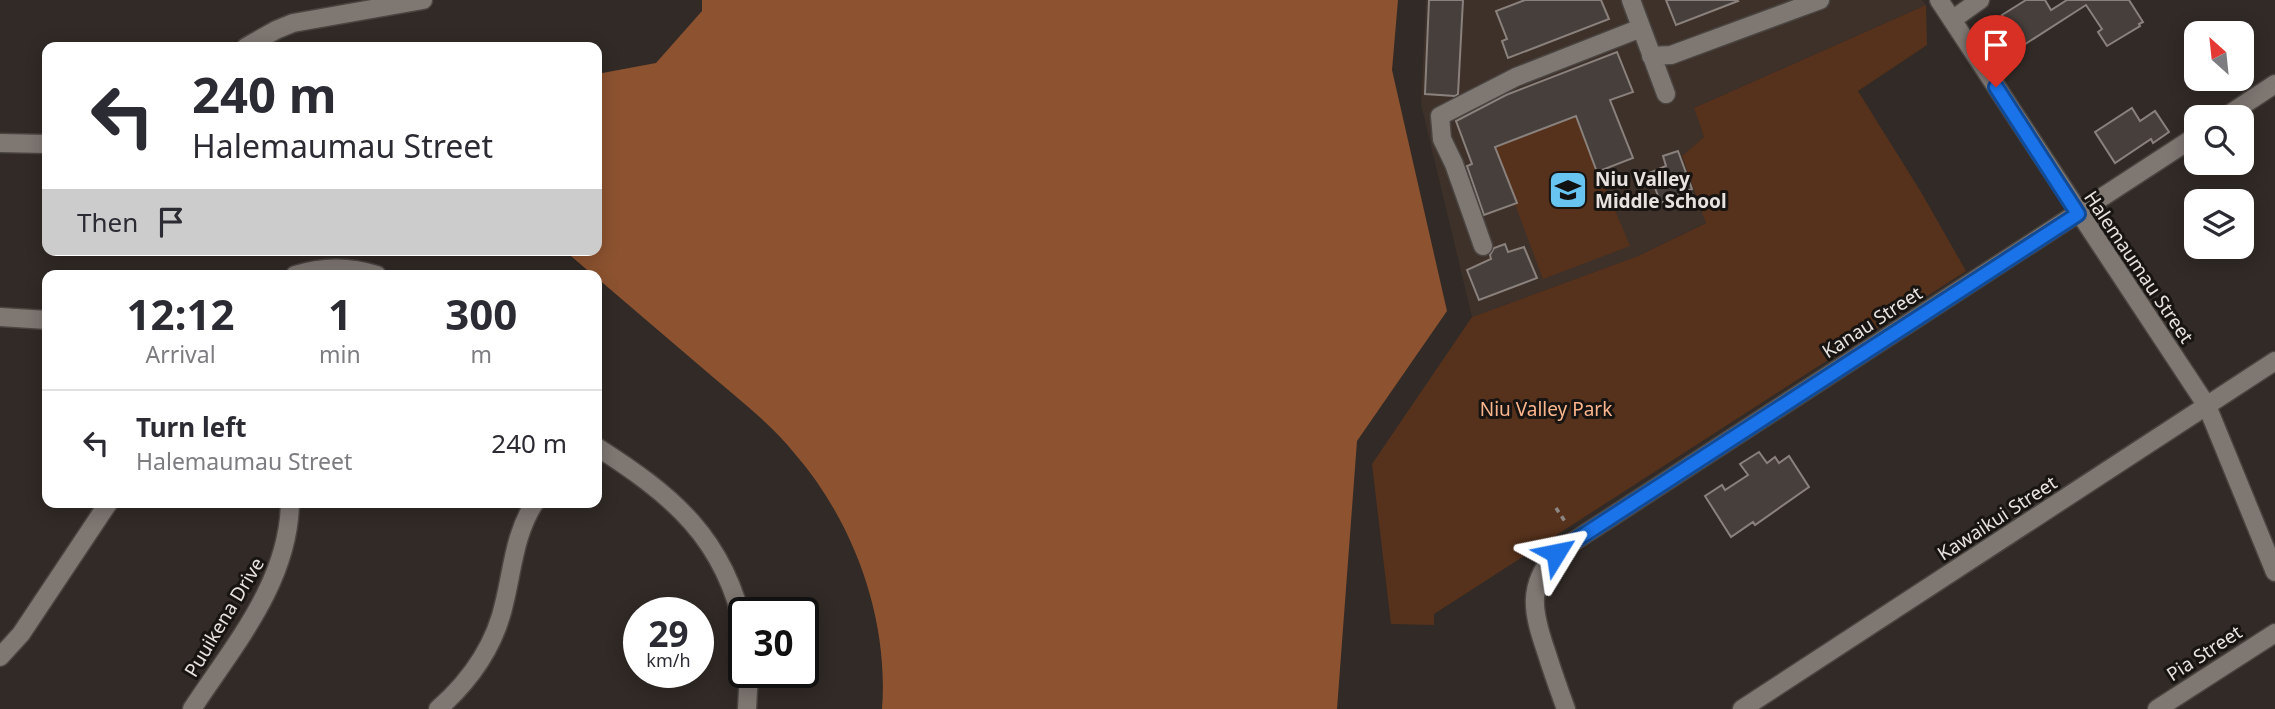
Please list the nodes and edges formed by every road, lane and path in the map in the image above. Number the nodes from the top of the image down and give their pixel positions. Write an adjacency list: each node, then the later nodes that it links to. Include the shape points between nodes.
1 (423, 0): 8 (street, via 293,23)
2 (1631, 0): 7 (street)
3 (1820, 0): 9 (street, via 1671,55)
4 (1939, 0): 6 (street, Halemaumau Street)
5 (1980, 0): 6 (street)
6 (1952, 20): 16 (street, Halemaumau Street)
7 (1641, 28): 9 (street); 17 (street, via 1516,77 1440,116 1442,139)
8 (255, 42)
9 (1651, 56): 11 (street)
10 (2275, 84): 12 (street)
11 (1666, 94)
12 (2243, 105)
13 (0, 143): 14 (street)
14 (42, 144)
15 (2184, 144): 16 (street, Kanau Street)
16 (2078, 214): 23 (street, Halemaumau Street); 38 (street, Kanau Street, via 1556,553 1543,568 1534,606)
17 (1483, 246)
18 (320, 270): 19 (street)
19 (359, 270)
20 (0, 317): 21 (street)
21 (42, 320)
22 (2275, 361): 23 (street, Kawaikui Street)
23 (2207, 406): 30 (street, Halemaumau Street); 39 (street, Kawaikui Street)
24 (602, 450): 31 (street, via 661,491 696,527)
25 (105, 508): 33 (street, via 21,634)
26 (289, 508): 35 (street, Puuikena Drive, via 286,544 273,582)
27 (532, 508): 36 (street, via 516,544 495,634 466,681)
28 (1556, 508): 29 (path)
29 (1566, 523)
30 (2275, 572)
31 (734, 597)
32 (2275, 633): 40 (street, Pia Street)
33 (0, 657)
34 (748, 688): 37 (street)
35 (192, 709)
36 (438, 709)
37 (747, 709)
38 (1566, 709)
39 (1742, 709)
40 (2157, 709)

